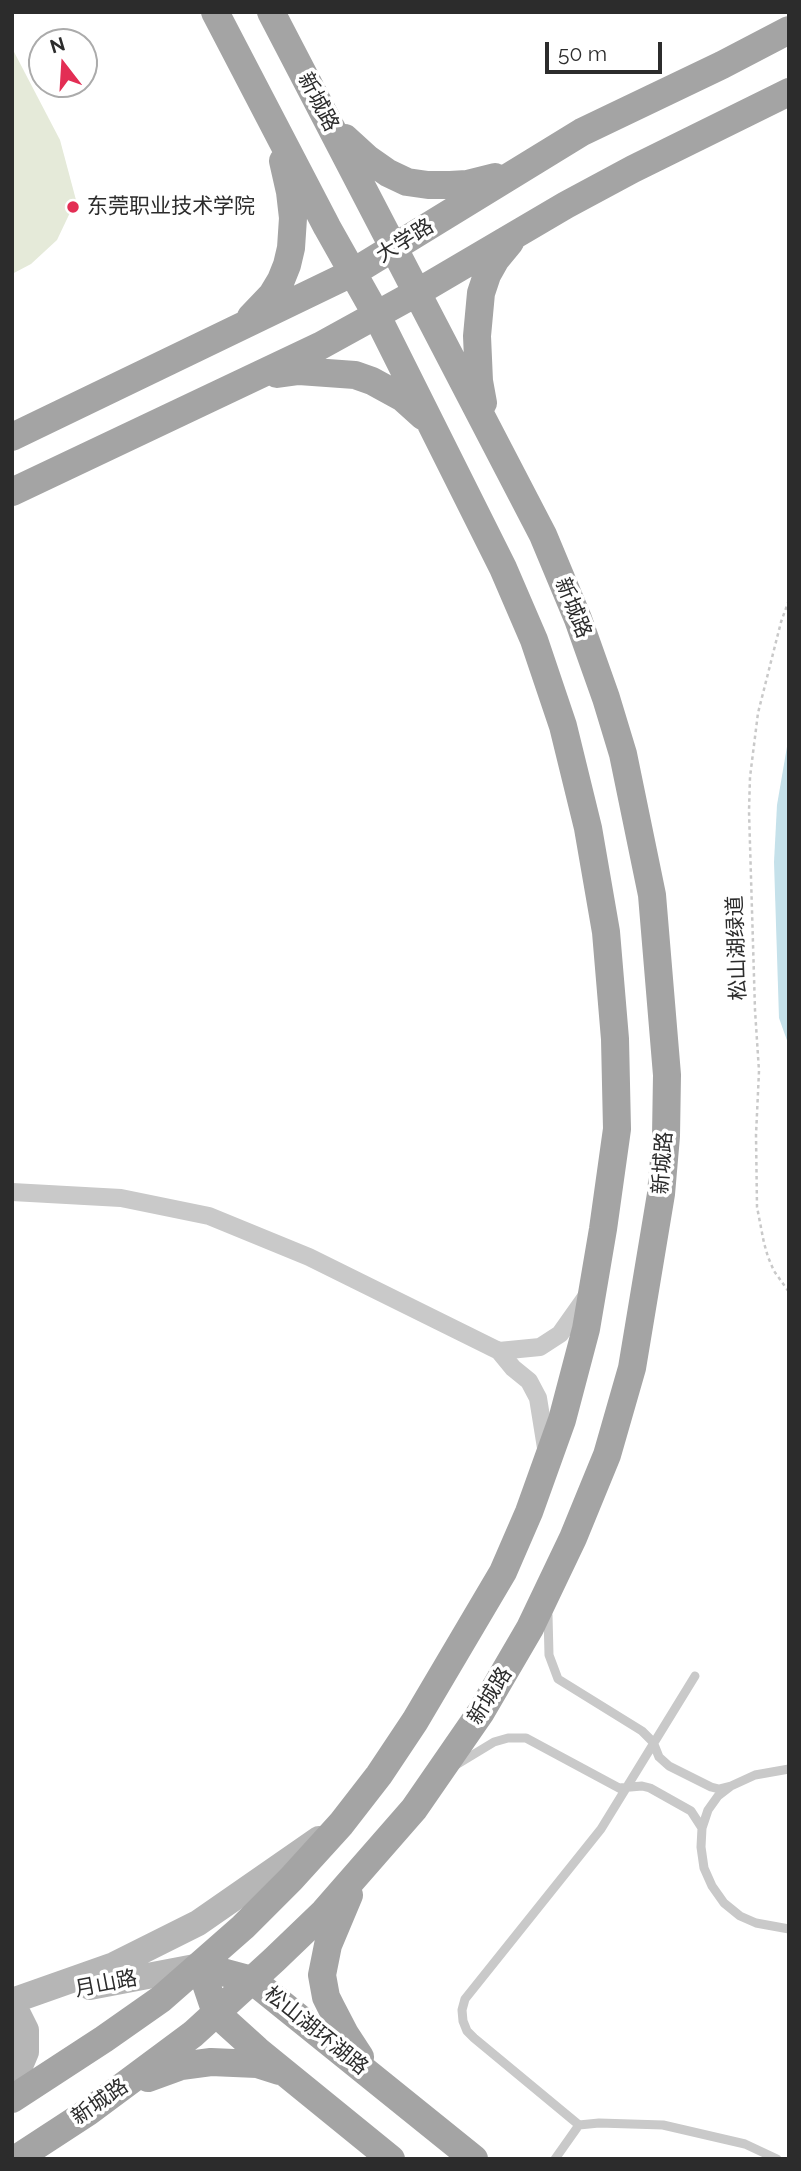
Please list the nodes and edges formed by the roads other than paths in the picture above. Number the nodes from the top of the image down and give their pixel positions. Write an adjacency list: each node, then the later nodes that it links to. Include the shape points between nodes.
1 (215, 12): 6 (main road)
2 (271, 12): 5 (main road, 新城路)
3 (789, 30): 7 (main road, 大学路, via 582,132)
4 (789, 92): 8 (main road)
5 (321, 106): 7 (main road, via 368,159 407,182 467,184); 9 (main road, 新城路)
6 (269, 115): 10 (main road); 13 (main road, via 290,192 291,248 272,295)
7 (530, 163): 9 (main road, 大学路)
8 (523, 230): 11 (main road); 16 (main road, via 496,258 481,293 477,359)
9 (395, 248): 10 (main road, 大学路); 11 (main road, 新城路)
10 (352, 273): 12 (main road); 13 (main road, 大学路)
11 (418, 292): 12 (main road); 16 (main road, 新城路)
12 (376, 314): 14 (main road); 15 (main road)
13 (240, 327): 17 (main road, 大学路)
14 (250, 379): 15 (main road, via 299,371 355,375 403,398); 18 (main road)
15 (430, 422): 20 (main road, via 534,640 563,726 588,828 606,932 617,1129)
16 (489, 430): 23 (main road, 新城路, via 543,534 578,619 622,754 652,895 667,1075 661,1195 632,1368 607,1455)
17 (12, 437)
18 (12, 492)
19 (12, 1192): 21 (street, via 121,1198 209,1216 309,1257)
20 (593, 1289): 21 (street, via 560,1334 540,1347); 22 (main road, via 584,1340)
21 (499, 1352): 22 (street, via 529,1381 538,1398)
22 (548, 1460): 30 (main road, via 503,1572 415,1721)
23 (551, 1584): 25 (lane, via 547,1638 550,1664 558,1679); 27 (main road, 新城路, via 508,1668)
24 (695, 1676): 25 (lane)
25 (653, 1742): 28 (lane, via 669,1766 711,1787); 29 (lane)
26 (789, 1769): 28 (lane, via 755,1774)
27 (434, 1780): 29 (lane, via 494,1742 517,1737 534,1741 614,1786); 32 (main road, 新城路)
28 (731, 1786): 31 (lane, via 708,1810)
29 (627, 1788): 31 (lane, via 650,1788 691,1811); 44 (lane, via 577,1861 465,1999 462,2010 467,2031 474,2038)
30 (341, 1824): 34 (main road, via 291,1879); 36 (street, via 198,1923 114,1965)
31 (702, 1828): 33 (lane, via 704,1868 724,1903 756,1923)
32 (366, 1865): 35 (main road, 新城路); 41 (main road, via 333,1931 322,1975 338,2021)
33 (789, 1929)
34 (200, 1965): 35 (main road, 松山湖环湖路); 36 (street, 月山路); 38 (main road); 42 (main road, via 161,1999)
35 (252, 1980): 38 (main road, 新城路); 41 (main road, 松山湖环湖路)
36 (12, 2002)
37 (12, 2010): 39 (street, via 26,2029 26,2052)
38 (216, 2014): 40 (main road); 43 (main road, 新城路)
39 (12, 2077)
40 (290, 2077): 43 (main road, via 257,2064 195,2064 147,2078); 46 (main road)
41 (378, 2082): 47 (main road, 松山湖环湖路)
42 (12, 2099)
43 (88, 2112): 45 (main road, 新城路)
44 (579, 2125): 48 (lane); 49 (lane, via 663,2125 744,2144)
45 (16, 2159)
46 (391, 2159)
47 (474, 2159)
48 (555, 2159)
49 (778, 2159)

